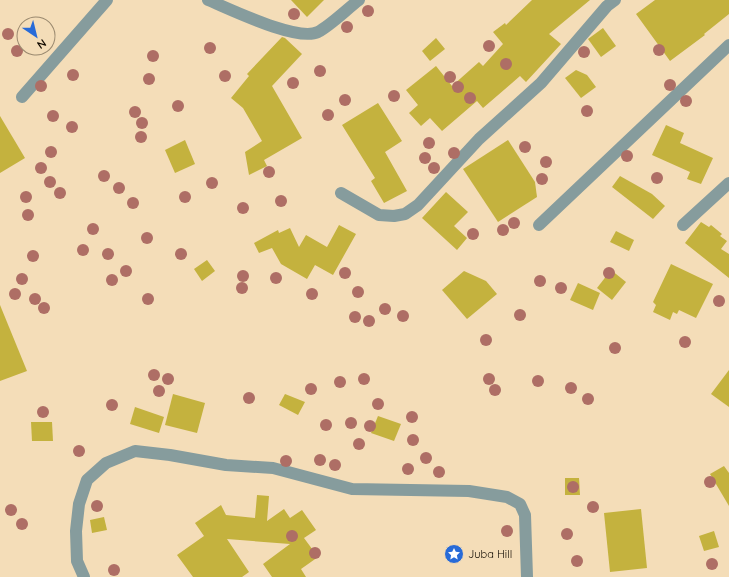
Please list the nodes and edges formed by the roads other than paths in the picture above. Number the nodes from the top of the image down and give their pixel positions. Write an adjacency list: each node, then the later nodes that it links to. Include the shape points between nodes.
1 (107, 0): 6 (street)
2 (208, 0): 3 (street, via 289,32 306,35 318,32)
3 (359, 0)
4 (616, 0): 8 (street, via 607,6 541,82 479,139 418,205 405,214 379,215)
5 (729, 45): 9 (street)
6 (22, 97)
7 (729, 183): 10 (street)
8 (341, 193)
9 (538, 225)
10 (682, 225)
11 (84, 577): 12 (street, via 77,561 76,531 79,504 87,480 106,463 135,451 226,466 273,468 352,489 469,491 507,497 520,504 525,514)
12 (527, 577)

